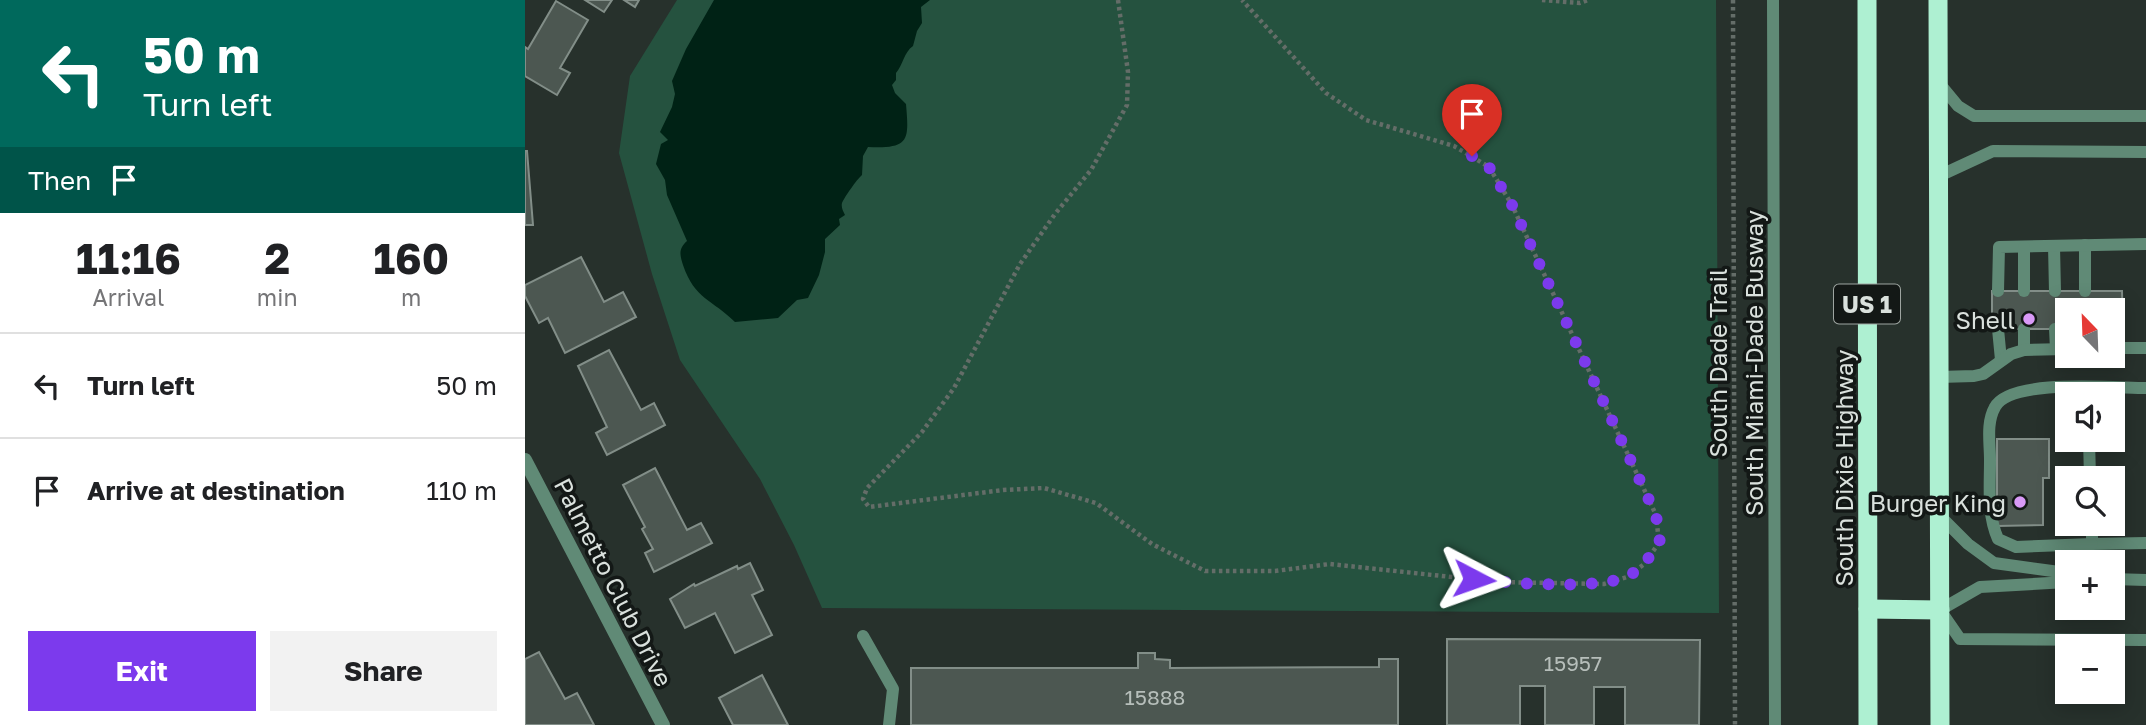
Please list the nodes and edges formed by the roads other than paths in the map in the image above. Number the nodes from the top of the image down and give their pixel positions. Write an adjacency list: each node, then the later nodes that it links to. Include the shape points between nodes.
1 (1773, 0): 42 (lane, South Miami-Dade Busway)
2 (1867, 0): 36 (highway, South Dixie Highway / US 1)
3 (1938, 0): 4 (highway)
4 (1939, 83): 5 (lane, via 1958,106 1974,116); 7 (highway)
5 (2146, 116)
6 (2146, 152): 7 (lane, via 1993,151)
7 (1939, 176): 23 (highway)
8 (2146, 244): 9 (lane)
9 (2085, 245): 10 (lane); 15 (lane)
10 (2054, 246): 11 (lane); 14 (lane)
11 (2024, 247): 12 (lane, via 1999,247); 13 (lane)
12 (1998, 291)
13 (2024, 291)
14 (2055, 291)
15 (2085, 291)
16 (1998, 329): 22 (lane)
17 (2024, 329): 21 (lane)
18 (2125, 348): 19 (lane)
19 (2146, 348)
20 (2055, 349): 21 (lane)
21 (2024, 350): 22 (lane)
22 (2001, 360): 23 (lane, via 1983,374)
23 (1939, 377): 28 (highway)
24 (2146, 388): 26 (lane)
25 (2055, 389): 31 (lane, via 2013,392 1996,404 1989,422 1990,522 1998,539 2016,547)
26 (2125, 389)
27 (525, 460): 40 (street, Palmetto Club Drive)
28 (1940, 515): 32 (lane, via 1994,563); 37 (highway)
29 (2092, 536): 31 (lane)
30 (2146, 543): 31 (lane)
31 (2092, 544)
32 (2055, 571)
33 (2125, 579): 34 (lane)
34 (2146, 580)
35 (2055, 583): 37 (lane, via 1980,587)
36 (1868, 609): 37 (highway); 43 (highway, South Dixie Highway / US 1)
37 (1940, 610): 39 (lane, via 1960,639); 44 (highway)
38 (863, 636): 41 (lane, via 893,689)
39 (2146, 640)
40 (663, 725)
41 (889, 725)
42 (1775, 725)
43 (1868, 725)
44 (1940, 725)

